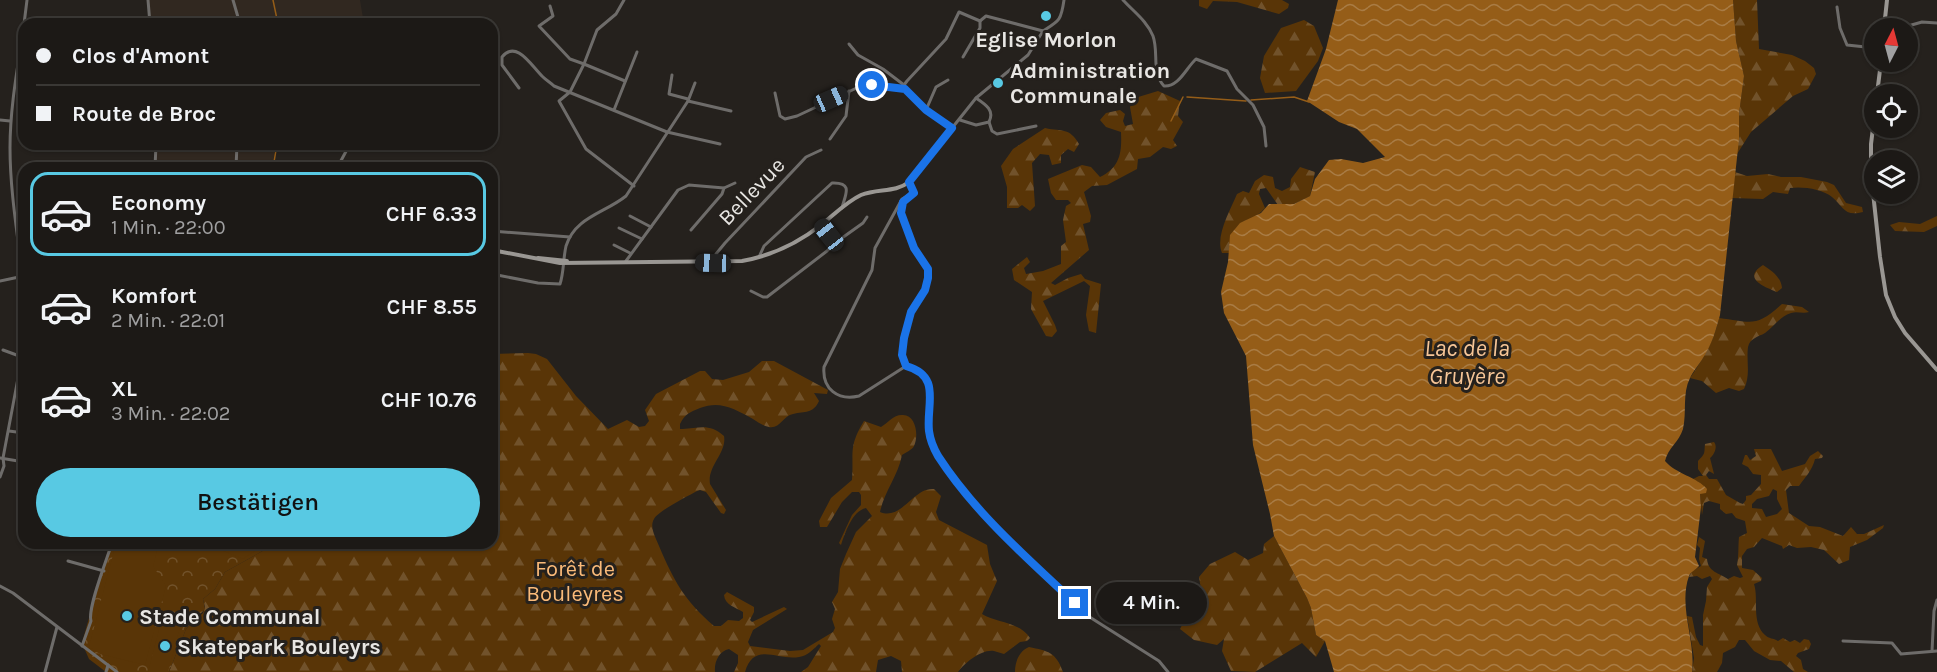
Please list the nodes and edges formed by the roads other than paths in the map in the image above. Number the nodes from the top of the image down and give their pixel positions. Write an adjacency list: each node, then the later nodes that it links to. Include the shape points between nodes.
1 (27, 0): 10 (street)
2 (148, 0): 11 (street)
3 (234, 0): 12 (street)
4 (624, 0): 22 (street, via 616,14 597,30)
5 (1064, 0): 17 (street, via 1055,26)
6 (1123, 0): 48 (street, via 1148,24 1156,45 1156,72 1164,86 1176,82 1197,59 1227,71 1253,105 1264,128)
7 (1887, 0): 13 (street)
8 (550, 6): 22 (street, via 553,16 539,26 570,59)
9 (1837, 7): 19 (street, via 1847,45)
10 (25, 18)
11 (150, 18)
12 (238, 18)
13 (1885, 18)
14 (980, 21): 17 (street, via 986,16); 21 (street); 28 (street, via 959,12 946,39)
15 (1918, 23): 16 (street)
16 (1937, 23)
17 (1043, 31): 33 (street, via 1022,60)
18 (849, 44): 28 (street, via 858,55 884,69)
19 (1864, 47)
20 (637, 52): 26 (street)
21 (963, 57)
22 (584, 64): 26 (street); 31 (street)
23 (18, 69): 40 (street)
24 (672, 75): 34 (street, via 669,94)
25 (948, 80): 36 (street, via 936,87)
26 (625, 81): 35 (street)
27 (695, 83): 34 (street)
28 (905, 87): 30 (street, via 862,85); 36 (street)
29 (519, 88): 31 (street, via 502,65 502,57 510,51 522,54 554,86)
30 (849, 91): 32 (street, via 785,119 780,116); 46 (street, via 846,116)
31 (570, 92): 35 (street); 52 (street, via 559,101 586,149)
32 (775, 93)
33 (976, 98): 39 (street); 41 (street, via 990,110)
34 (688, 100): 37 (street); 44 (street)
35 (614, 110): 44 (street)
36 (926, 110): 43 (street)
37 (730, 111)
38 (0, 120): 40 (street)
39 (960, 120): 41 (street, via 976,125); 43 (street)
40 (11, 121): 57 (street, via 10,166)
41 (989, 122): 42 (street, via 995,134)
42 (1036, 126)
43 (952, 128): 50 (street)
44 (667, 132): 47 (street); 52 (street)
45 (1872, 138): 82 (street, via 1872,184 1883,283 1895,317)
46 (830, 139)
47 (720, 144)
48 (1266, 146)
49 (821, 150): 74 (street, Bellevue, via 806,157 724,243)
50 (909, 182): 54 (street); 55 (street, via 896,189 863,194)
51 (735, 183): 53 (street)
52 (634, 186): 65 (street, via 617,204 584,220)
53 (724, 188): 60 (street, via 689,185 678,190); 62 (street)
54 (913, 189): 81 (street, via 901,213 914,248 928,269 928,278 911,312 904,338 902,355); 81 (street, via 902,199 875,248 872,270 823,375 834,394 853,397)
55 (842, 208): 59 (street); 71 (street, via 847,190 832,183 764,246)
56 (630, 216): 60 (street)
57 (16, 217): 64 (street)
58 (867, 217): 67 (street)
59 (821, 225): 67 (street); 71 (street, via 798,241)
60 (651, 226): 66 (street)
61 (619, 228): 66 (street)
62 (691, 230)
63 (498, 231): 65 (street)
64 (18, 233)
65 (570, 237): 72 (street)
66 (642, 239): 70 (street)
67 (835, 243): 78 (street, via 767,297)
68 (614, 245): 70 (street)
69 (498, 251): 72 (street, via 546,262)
70 (630, 254): 73 (street)
71 (759, 257): 74 (street)
72 (563, 261): 73 (street); 75 (street, via 562,282 557,285)
73 (626, 261): 74 (street)
74 (713, 263)
75 (498, 275)
76 (18, 277): 77 (street)
77 (0, 280)
78 (751, 291)
79 (3, 350): 80 (street)
80 (18, 356)
81 (906, 366): 102 (street, via 916,368 927,379 929,429 938,455 986,519 1088,616 1159,661)
82 (1937, 370)
83 (18, 380): 84 (street)
84 (9, 431): 85 (street); 86 (street)
85 (18, 433)
86 (2, 458): 87 (street); 88 (street)
87 (18, 461)
88 (0, 477)
89 (110, 549): 91 (street)
90 (68, 561): 91 (street)
91 (104, 571): 96 (street)
92 (0, 586): 94 (street)
93 (1937, 600): 97 (street)
94 (57, 627): 96 (street); 99 (street)
95 (1843, 641): 97 (street, via 1892,643 1901,654)
96 (82, 646): 98 (street)
97 (1935, 651)
98 (108, 665): 100 (street); 101 (street)
99 (45, 672)
100 (106, 672)
101 (117, 672)
102 (1168, 672)

